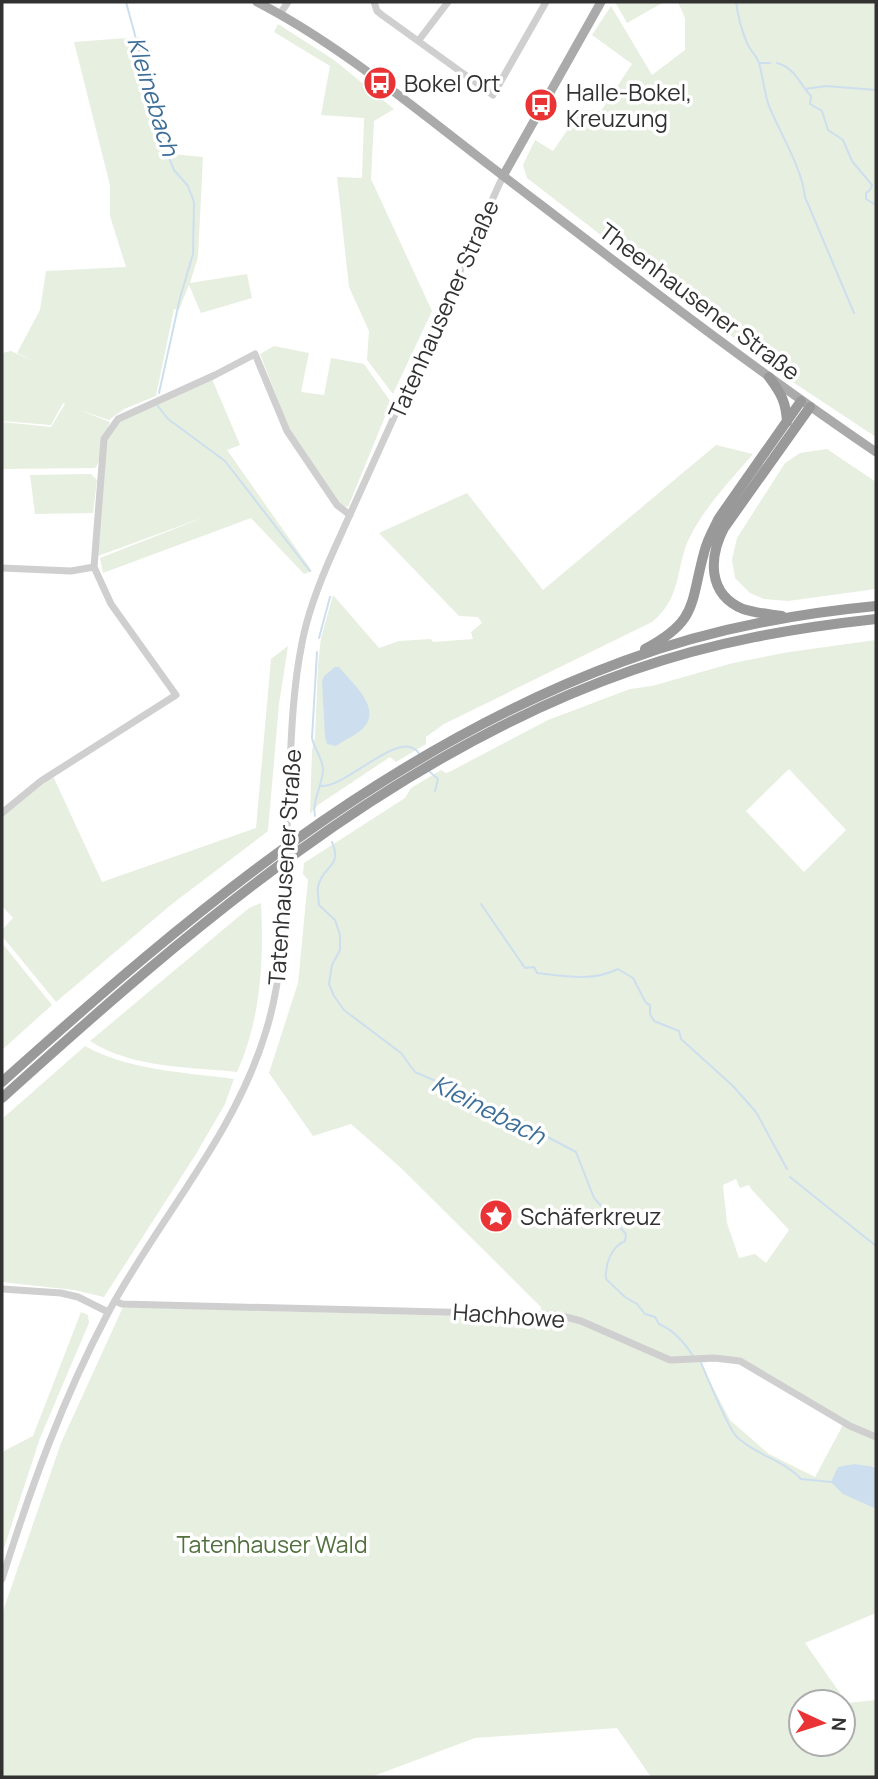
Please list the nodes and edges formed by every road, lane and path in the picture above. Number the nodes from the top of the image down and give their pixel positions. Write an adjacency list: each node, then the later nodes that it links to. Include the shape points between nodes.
1 (257, 2): 7 (main road, Theenhausener Straße)
2 (288, 2): 7 (street)
3 (374, 2): 8 (street, via 377,11)
4 (448, 2): 8 (street)
5 (546, 2): 8 (street, via 493,95)
6 (601, 2): 9 (main road)
7 (280, 14): 9 (main road, Theenhausener Straße)
8 (419, 40)
9 (503, 176): 10 (main road, Theenhausener Straße); 14 (street, Tatenhausener Straße)
10 (769, 377): 11 (main road, Theenhausener Straße); 12 (highway, via 783,396)
11 (806, 404): 12 (highway); 13 (main road, Theenhausener Straße); 18 (highway, via 724,528 712,559 716,580 729,600 740,608)
12 (787, 422): 20 (highway, via 708,538 695,597 680,625)
13 (876, 453)
14 (350, 515): 15 (street, via 337,505 287,430 256,354 118,419 104,439); 26 (street, Tatenhausener Straße, bridge, via 320,580 302,642 295,691 282,945 266,1033 223,1130)
15 (94, 567): 16 (street, via 71,571); 22 (street, via 111,604 176,695 41,781)
16 (2, 568)
17 (876, 606): 18 (highway)
18 (789, 617): 20 (highway)
19 (876, 619): 21 (highway, via 763,634 634,669)
20 (626, 660): 21 (highway, via 542,694)
21 (436, 756): 23 (highway, via 400,770 230,889); 24 (highway, via 215,916)
22 (2, 813)
23 (2, 1082)
24 (2, 1098)
25 (2, 1289): 27 (street, via 61,1293)
26 (115, 1301): 27 (street, Tatenhausener Straße); 28 (street, Hachhowe, via 558,1315 670,1360 740,1361)
27 (108, 1312): 29 (street, Tatenhausener Straße, via 49,1439)
28 (876, 1437)
29 (2, 1578)

